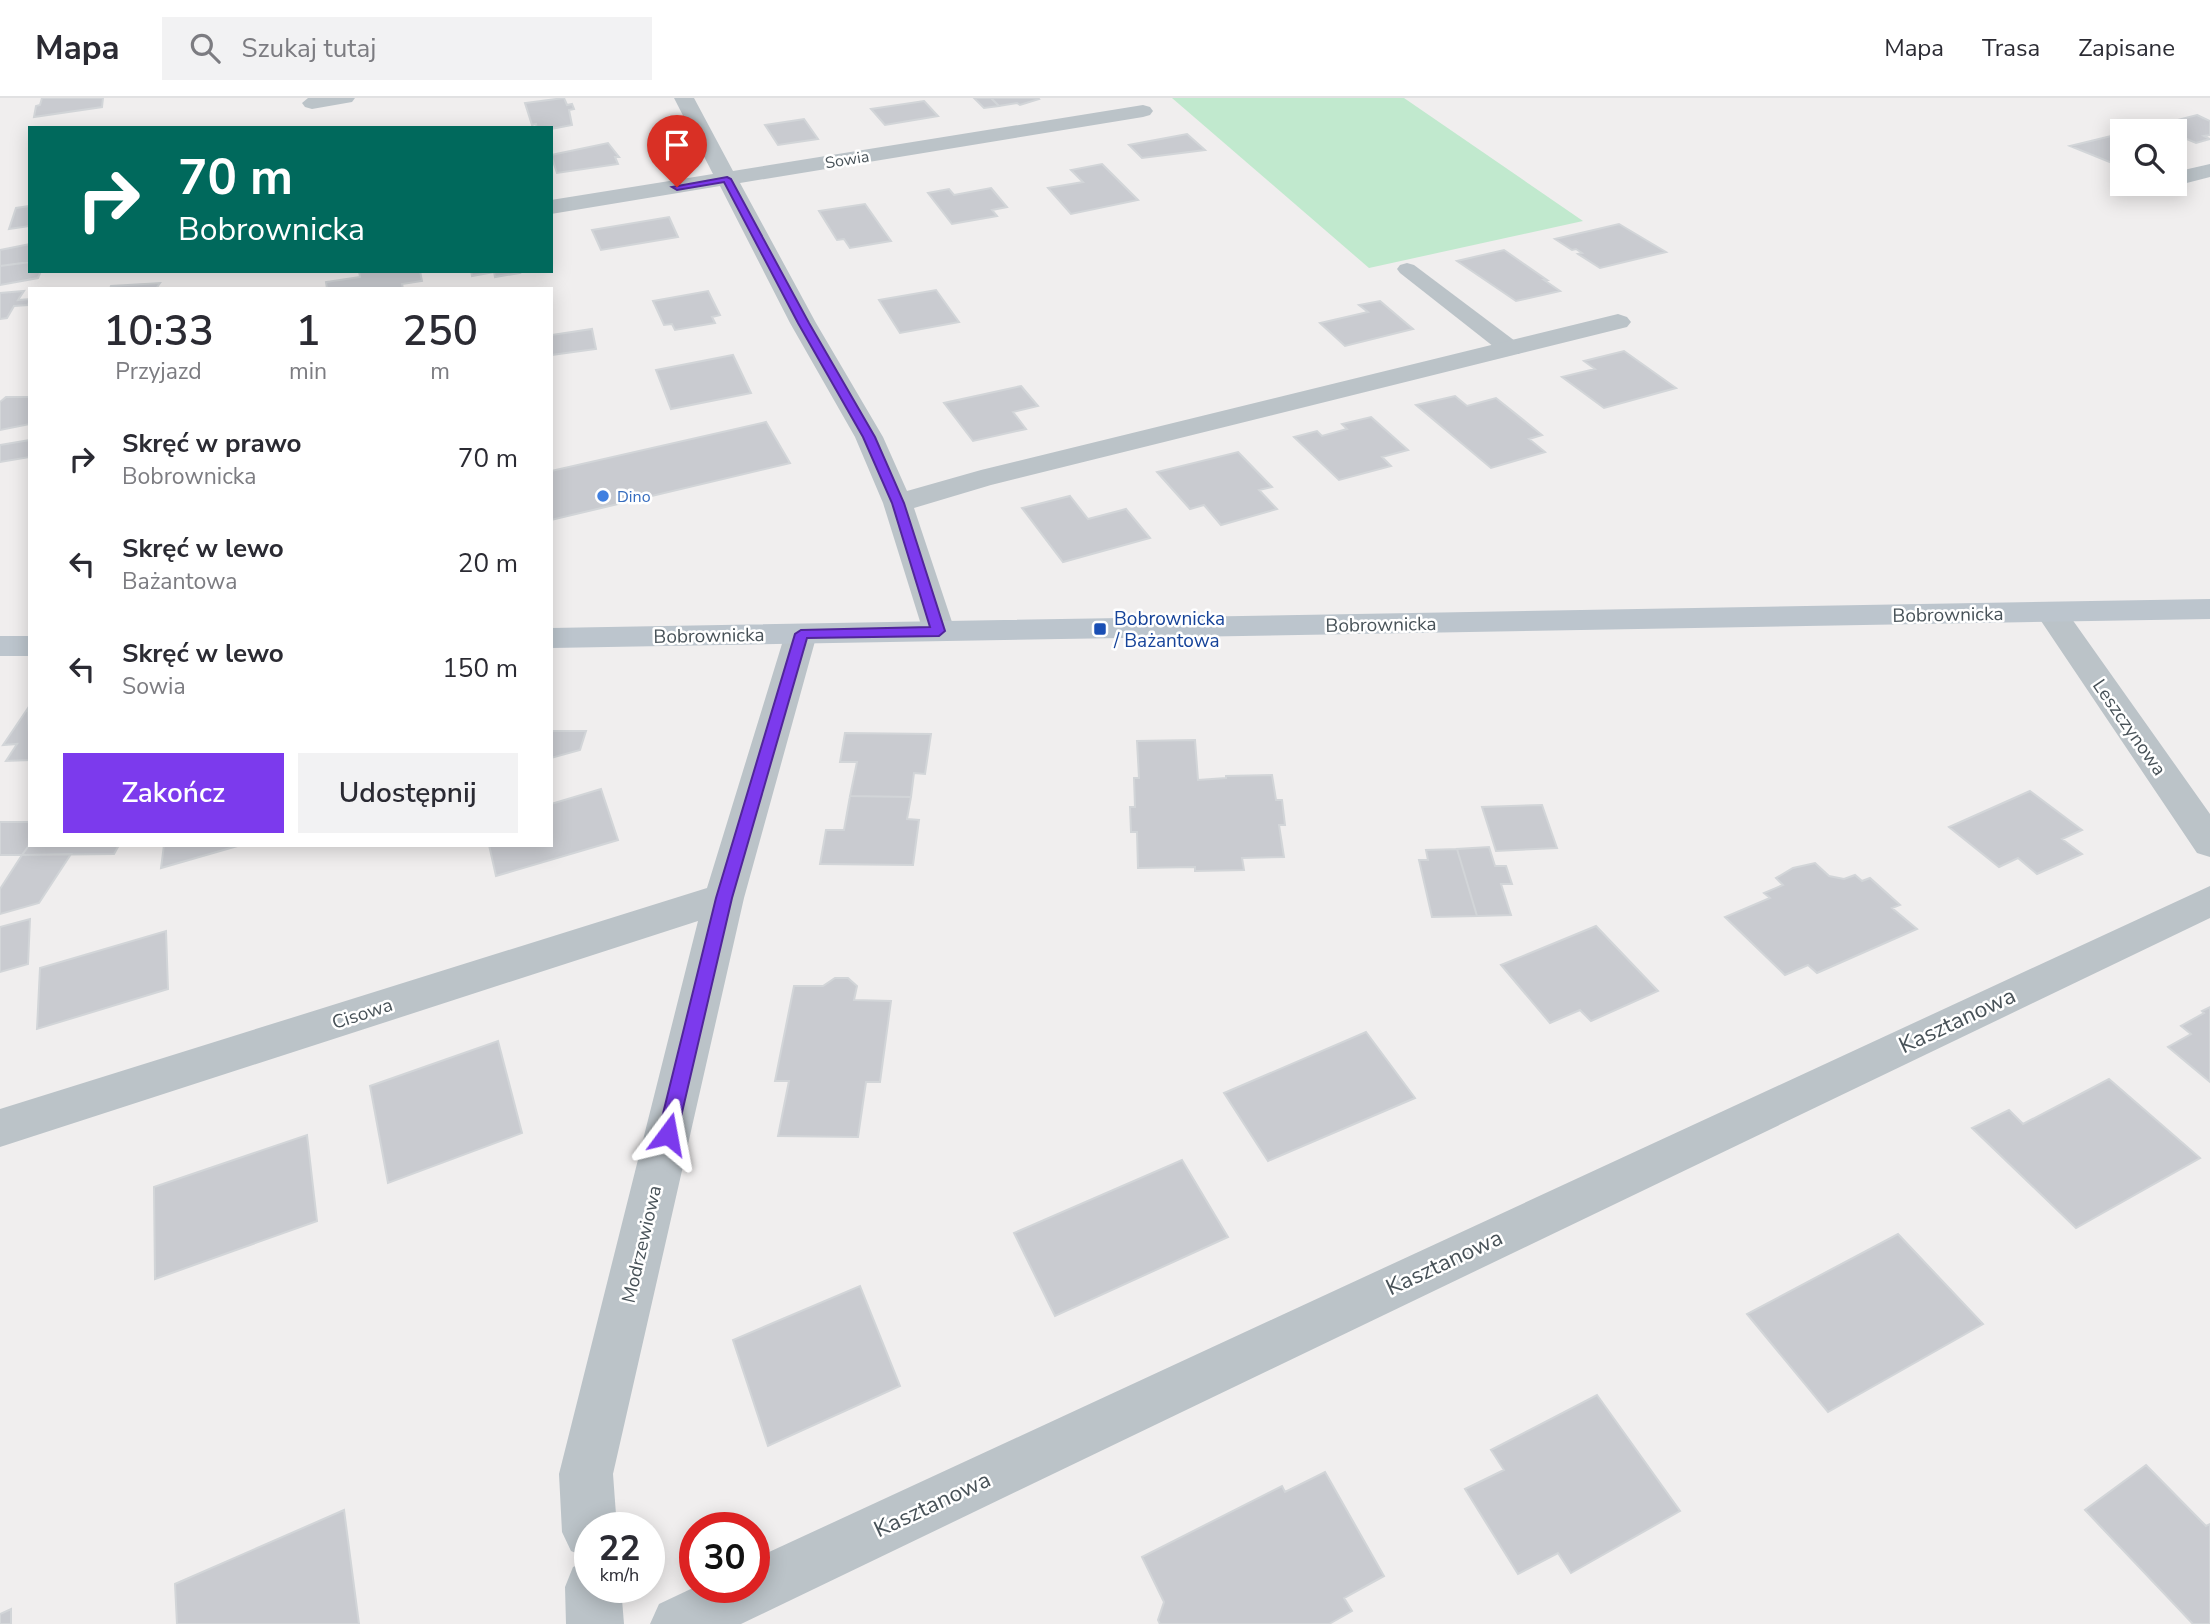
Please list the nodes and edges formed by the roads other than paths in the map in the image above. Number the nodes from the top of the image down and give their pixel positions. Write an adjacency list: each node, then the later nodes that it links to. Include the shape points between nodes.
1 (345, 98): 3 (street)
2 (684, 98): 7 (street)
3 (312, 103)
4 (1143, 111): 7 (street, Sowia)
5 (2210, 170): 6 (street)
6 (2187, 175)
7 (727, 179): 8 (street, Sowia); 12 (street, via 869,437)
8 (553, 207)
9 (1407, 269): 11 (lane)
10 (1618, 322): 11 (street)
11 (1510, 349): 12 (street)
12 (898, 503): 15 (street)
13 (2210, 609): 14 (street, Bobrownicka)
14 (2051, 612): 15 (street, Bobrownicka); 20 (street, Leszczynowa)
15 (939, 631): 16 (street, Bobrownicka)
16 (801, 634): 17 (street, Bobrownicka); 21 (street, Modrzewiowa)
17 (553, 638)
18 (0, 646): 19 (street)
19 (28, 646)
20 (2210, 843)
21 (724, 898): 23 (street, Cisowa); 24 (street, Modrzewiowa, via 586,1474)
22 (2210, 901): 27 (street, Kasztanowa)
23 (0, 1128)
24 (589, 1512)
25 (594, 1603): 26 (street)
26 (596, 1624)
27 (678, 1624)

